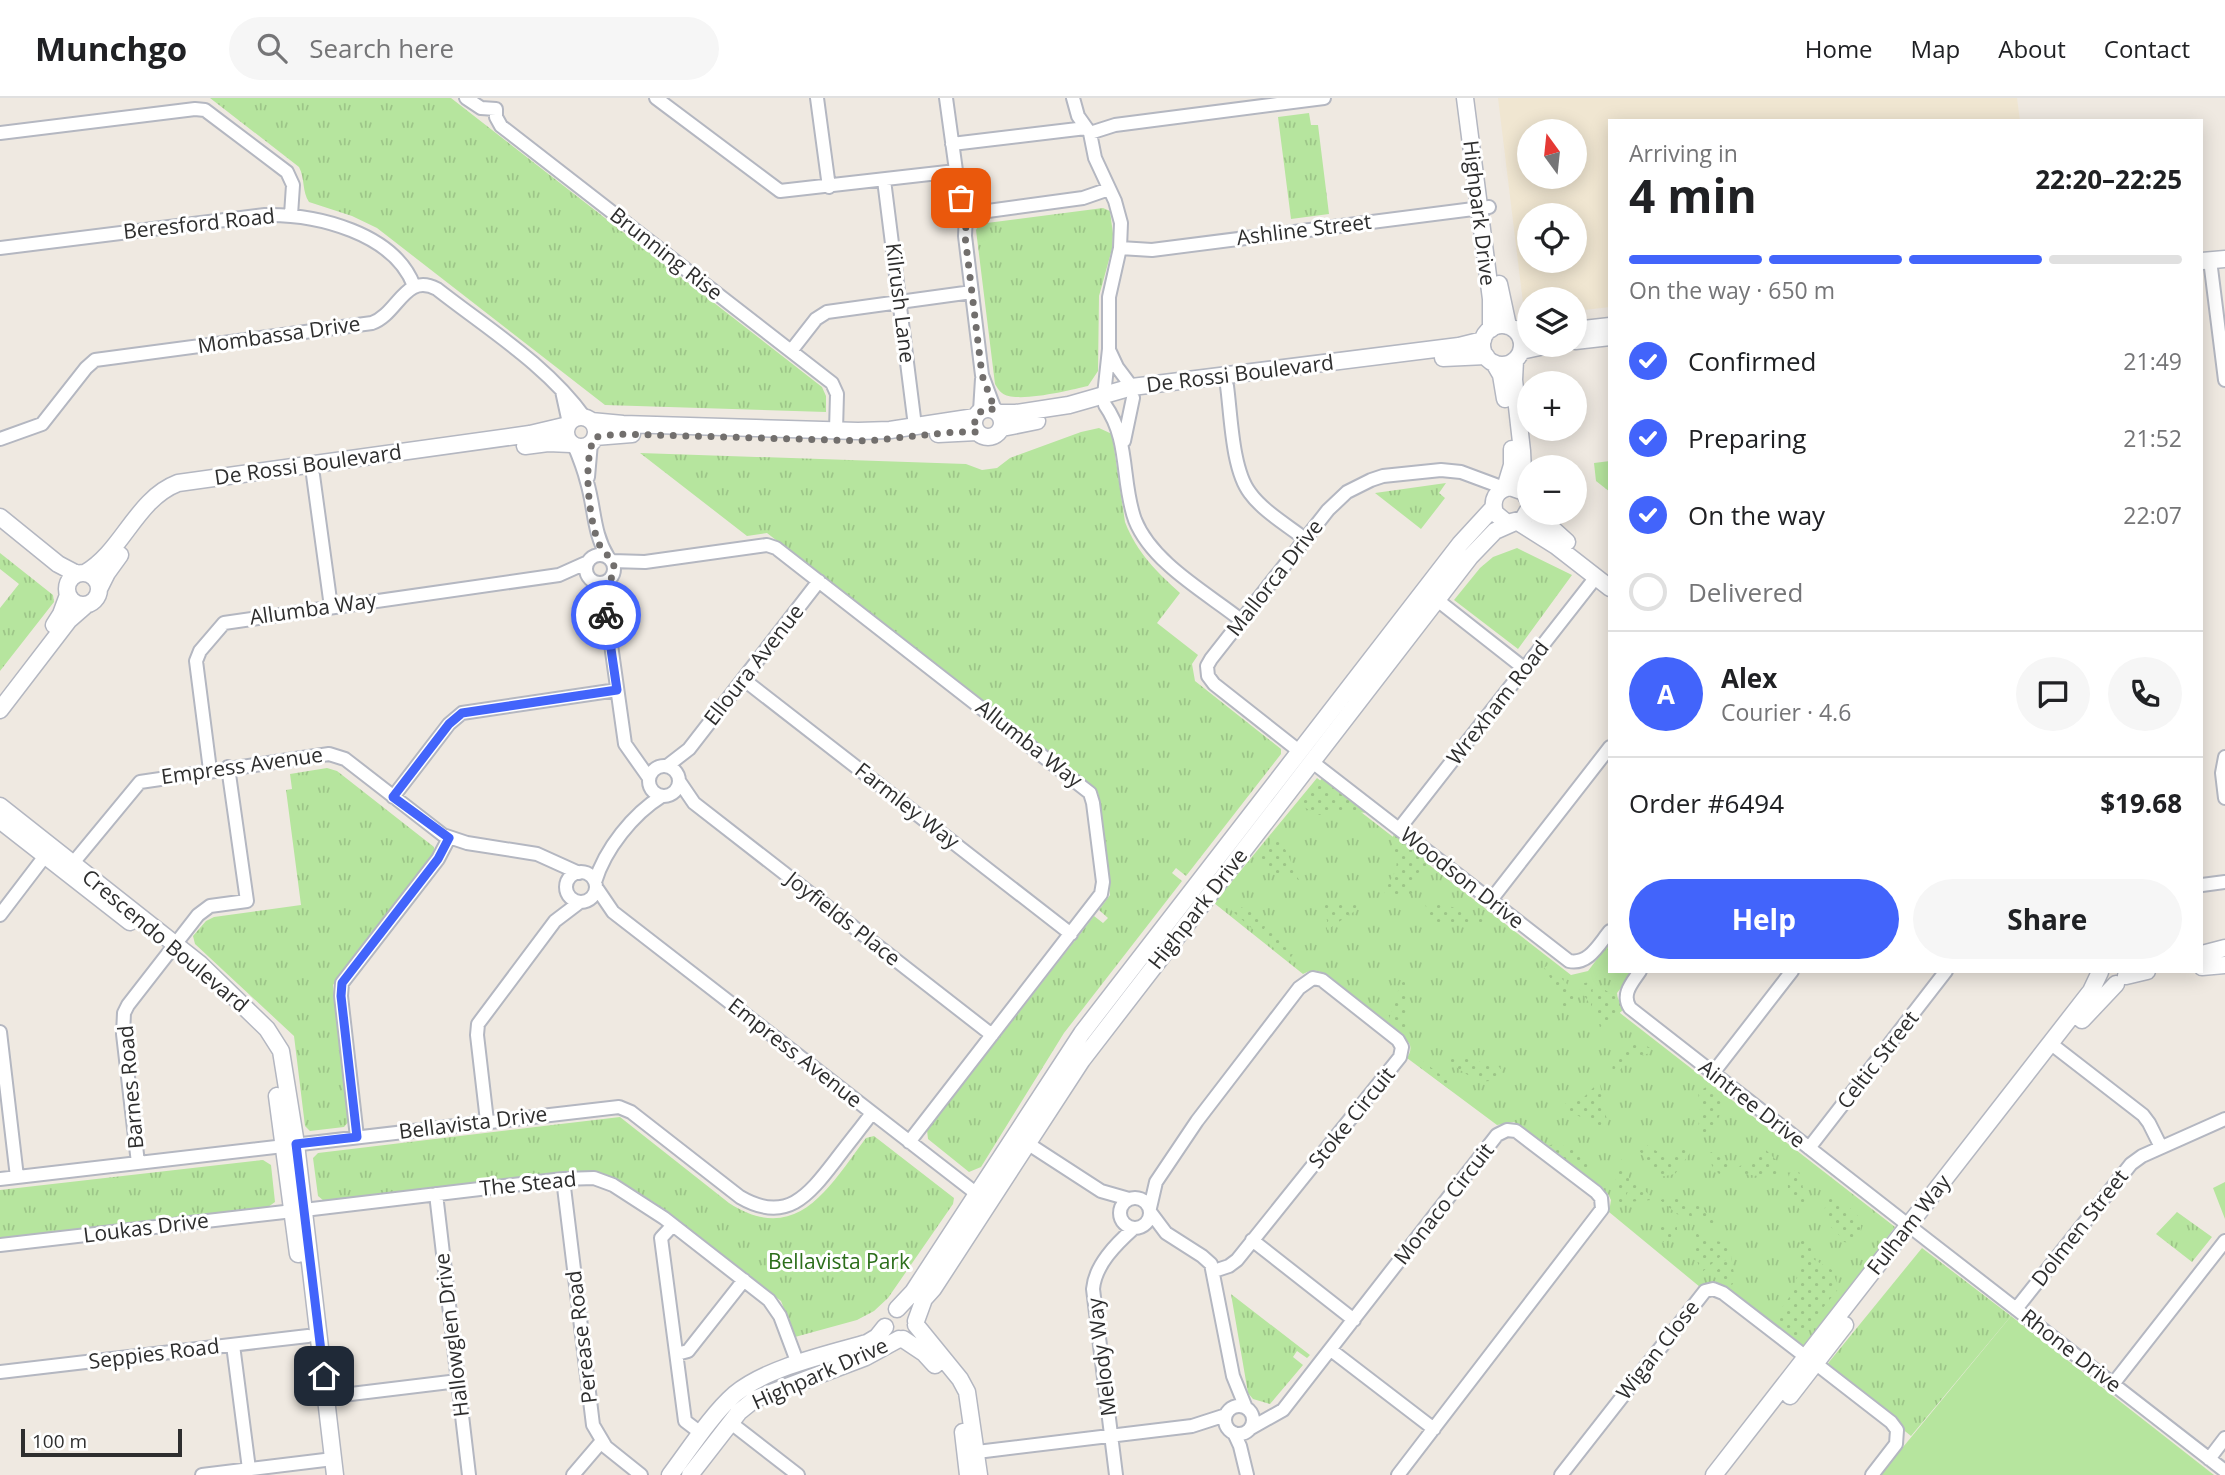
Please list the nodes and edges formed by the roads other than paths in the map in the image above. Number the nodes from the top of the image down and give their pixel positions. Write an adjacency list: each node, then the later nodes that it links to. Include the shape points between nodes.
1 (466, 98): 9 (street, Brunning Rise, via 481,108)
2 (656, 98): 15 (street, via 773,188 788,192)
3 (817, 98): 15 (street)
4 (946, 98): 12 (street)
5 (1073, 98): 10 (street)
6 (1324, 98): 10 (street, via 1202,108)
7 (1465, 98): 17 (street, Highpark Drive)
8 (1475, 98): 17 (street, Highpark Drive)
9 (499, 104): 35 (street, Brunning Rise, via 496,117 501,126)
10 (1088, 130): 12 (street); 16 (street)
11 (0, 133): 19 (street, via 205,110 287,172 293,185)
12 (952, 144): 13 (street)
13 (956, 171): 14 (street); 18 (street)
14 (884, 180): 15 (street); 25 (street, Kilrush Lane)
15 (829, 187)
16 (1109, 189): 18 (street, via 1083,198); 21 (street, via 1119,211)
17 (1484, 207): 21 (street, Ashline Street, via 1152,250); 27 (street, Highpark Drive, via 1501,298); 33 (street, Highpark Drive, via 1491,299)
18 (967, 214): 24 (street)
19 (291, 215): 20 (street, Beresford Road); 23 (street, Beresford Road, via 334,224 375,243 403,264)
20 (0, 248)
21 (1120, 248): 34 (street, via 1109,297)
22 (2215, 258): 30 (street)
23 (414, 286): 44 (street, via 437,289 547,374 562,390); 47 (street, Mombassa Drive, via 373,323 95,360 42,424)
24 (972, 292): 25 (street); 42 (street)
25 (899, 301): 35 (street, via 827,312); 43 (street, Kilrush Lane)
26 (1608, 326): 28 (street)
27 (1517, 327)
28 (1587, 329)
29 (1517, 330): 33 (street, via 1502,325)
30 (2222, 332): 38 (street)
31 (1608, 337): 32 (street)
32 (1587, 340)
33 (1488, 347): 36 (street, via 1505,365); 39 (street, De Rossi Boulevard, via 1435,359); 40 (street, De Rossi Boulevard, via 1459,346); 55 (street, Highpark Drive, via 1503,382 1511,445 1512,465)
34 (1109, 349): 40 (street); 41 (street)
35 (791, 351): 46 (street, Brunning Rise, via 834,386)
36 (1517, 357)
37 (1518, 357): 51 (street, via 1514,380)
38 (2225, 380)
39 (1227, 386): 40 (street, De Rossi Boulevard); 61 (street, via 1243,482 1257,502)
40 (1132, 393): 41 (street, De Rossi Boulevard); 50 (street)
41 (1105, 400): 42 (street, De Rossi Boulevard, via 1074,415); 50 (street)
42 (988, 419): 43 (street, De Rossi Boulevard); 44 (street, De Rossi Boulevard, via 954,432 867,441 618,434)
43 (915, 426): 46 (street, De Rossi Boulevard)
44 (583, 428): 46 (street, De Rossi Boulevard, via 623,424); 49 (street, via 566,435); 53 (street); 65 (street, De Rossi Boulevard, via 178,484 155,497 107,557)
45 (0, 429): 47 (street)
46 (836, 430)
47 (19, 431): 48 (street, Mombassa Drive)
48 (0, 439)
49 (573, 445): 52 (street, De Rossi Boulevard, via 535,444); 53 (street)
50 (1123, 448): 77 (street, via 1132,510 1146,540 1165,561)
51 (1523, 455)
52 (313, 475): 71 (street, De Rossi Boulevard, via 175,496 160,506); 75 (street)
53 (588, 484): 59 (street)
54 (1517, 489): 55 (street)
55 (1499, 496): 57 (street, via 1498,518); 61 (street, Mallorca Drive, via 1470,475 1441,470 1371,480 1336,501); 86 (street, Highpark Drive)
56 (0, 517): 65 (street, via 58,564)
57 (1516, 523): 67 (street); 73 (street, Highpark Drive, via 1486,539)
58 (1547, 525): 67 (street)
59 (595, 530): 62 (street); 63 (street)
60 (0, 531): 72 (street, via 52,573)
61 (1305, 539): 77 (street, Mallorca Drive)
62 (610, 559): 63 (street, via 599,555); 64 (street, Allumba Way); 68 (street)
63 (589, 560): 66 (street, Allumba Way); 69 (street, via 586,571)
64 (645, 562): 68 (street, Allumba Way); 70 (street, Allumba Way, via 767,545)
65 (81, 574): 71 (street, via 94,577); 72 (street, via 69,580)
66 (559, 575): 69 (street, Allumba Way); 75 (street, Allumba Way)
67 (1603, 576): 78 (street, Wrexham Road)
68 (612, 577): 69 (street, via 602,583); 76 (street)
69 (591, 580): 76 (street)
70 (819, 581): 79 (street, Elloura Avenue); 117 (street, Allumba Way, via 1090,793 1102,890)
71 (100, 587): 74 (street, via 96,599)
72 (67, 593): 74 (street, via 73,602); 81 (street, via 61,614)
73 (1436, 599): 78 (street); 86 (street, Highpark Drive)
74 (85, 606): 82 (street, via 69,620)
75 (331, 607): 90 (street, Allumba Way, via 229,621 200,651 196,667)
76 (606, 609): 80 (street)
77 (1241, 620): 86 (street, Mallorca Drive, via 1211,659 1208,676)
78 (1525, 669): 100 (street, Wrexham Road)
79 (743, 679): 83 (street, Elloura Avenue); 117 (street, Farmley Way)
80 (617, 690): 85 (street, via 625,744); 94 (street, via 462,713)
81 (0, 692)
82 (0, 710)
83 (689, 749): 88 (street, Elloura Avenue); 91 (street, Elloura Avenue)
84 (1608, 750): 111 (street)
85 (633, 756): 88 (street); 92 (street)
86 (1305, 756): 100 (street, Woodson Drive); 137 (street, Highpark Drive)
87 (2225, 757): 95 (street)
88 (665, 766): 91 (street); 92 (street, via 654,770)
89 (228, 767): 90 (street, Empress Avenue); 94 (street, Empress Avenue, via 335,754); 118 (street, Barnes Road, via 247,901 204,909)
90 (210, 770): 105 (street, Empress Avenue, via 140,782)
91 (679, 778): 93 (street, via 676,790); 96 (street, Joyfields Place)
92 (649, 781): 93 (street, via 654,792); 98 (street)
93 (665, 796): 96 (street, Joyfields Place); 98 (street)
94 (393, 797): 101 (street, Empress Avenue)
95 (2225, 798)
96 (694, 803): 130 (street, Joyfields Place)
97 (0, 806): 102 (street, Crescendo Boulevard)
98 (639, 813): 103 (street)
99 (0, 820): 102 (street, Crescendo Boulevard)
100 (1399, 829): 111 (street, Woodson Drive)
101 (449, 838): 104 (street, Empress Avenue, via 537,854); 136 (street, via 438,859 342,983)
102 (49, 851): 105 (street, Crescendo Boulevard); 114 (street)
103 (607, 854): 106 (street); 108 (street)
104 (547, 860): 106 (street, Empress Avenue); 110 (street)
105 (69, 868): 118 (street, Crescendo Boulevard)
106 (581, 873): 108 (street, via 589,874); 110 (street, via 570,877)
107 (2225, 882): 109 (street)
108 (596, 884): 112 (street, via 593,896); 113 (street, Empress Avenue)
109 (2203, 885)
110 (566, 888): 112 (street, via 571,898); 115 (street)
111 (1491, 900): 116 (street, Woodson Drive, via 1573,962 1588,958)
112 (582, 902): 113 (street, Empress Avenue); 115 (street)
113 (613, 912): 133 (street, Empress Avenue)
114 (0, 915)
115 (555, 920): 135 (street, via 478,1024)
116 (1608, 933)
117 (1071, 934): 130 (street, Allumba Way)
118 (171, 948): 139 (street, Crescendo Boulevard, via 228,990 277,1043 283,1060); 142 (street, Barnes Road, via 124,1013)
119 (2225, 948): 120 (street)
120 (2203, 954)
121 (2225, 965): 122 (street)
122 (2203, 967)
123 (1639, 973): 132 (street, Aintree Drive, via 1626,993 1627,1004)
124 (1790, 973): 132 (street)
125 (1944, 973): 141 (street, Celtic Street)
126 (2100, 973): 128 (street, via 2104,980)
127 (2100, 973): 131 (street, Fulham Way)
128 (2123, 977): 131 (street, Fulham Way)
129 (0, 1032): 143 (street)
130 (992, 1035): 138 (street, Allumba Way)
131 (2054, 1046): 140 (street, via 2143,1115); 156 (street, Fulham Way)
132 (1713, 1073): 141 (street, Aintree Drive)
133 (872, 1113): 135 (street, Bellavista Drive, via 808,1195 791,1205 769,1208 740,1197 625,1108); 138 (street, Empress Avenue)
134 (2225, 1119): 140 (street, Dolmen Street)
135 (487, 1121): 136 (street, Bellavista Drive)
136 (357, 1137): 139 (street, Bellavista Drive)
137 (1021, 1139): 147 (street); 149 (street, Highpark Drive)
138 (909, 1142): 149 (street, Empress Avenue)
139 (290, 1145): 142 (street, Bellavista Drive); 151 (street, Crescendo Boulevard)
140 (2161, 1147): 165 (street, Dolmen Street, via 2136,1159 2123,1172)
141 (1809, 1148): 156 (street, Aintree Drive)
142 (138, 1163): 143 (street, Bellavista Drive)
143 (17, 1177): 144 (street, Bellavista Drive)
144 (0, 1178)
145 (563, 1179): 148 (street, The Stead); 154 (street, The Stead, via 603,1180); 192 (street, Perease Road, via 591,1416)
146 (1156, 1182): 150 (street, Stoke Circuit); 152 (street, Stoke Circuit); 158 (street, Stoke Circuit, via 1299,988 1313,978 1322,980 1393,1035 1402,1051)
147 (1101, 1191): 150 (street); 153 (street)
148 (436, 1194): 151 (street, The Stead); 178 (street, Hallowglen Drive)
149 (983, 1198): 164 (street, Highpark Drive); 167 (street, Highpark Drive, via 924,1299)
150 (1131, 1199): 152 (street, via 1144,1200); 153 (street, via 1122,1206)
151 (298, 1210): 161 (street, Loukas Drive); 169 (street); 180 (street)
152 (1150, 1211): 155 (street, via 1148,1221); 157 (street)
153 (1121, 1216): 155 (street, via 1125,1224); 160 (street, Melody Way)
154 (673, 1225): 163 (street, The Stead); 173 (street, via 661,1238)
155 (1138, 1227): 157 (street); 160 (street, Melody Way)
156 (1913, 1228): 165 (street, Rhone Drive); 174 (street, Fulham Way)
157 (1166, 1233): 162 (street, via 1202,1256)
158 (1252, 1241): 162 (street, Stoke Circuit, via 1233,1263); 166 (street)
159 (2225, 1241): 179 (street)
160 (1116, 1244): 190 (street, Melody Way, via 1096,1275 1093,1290)
161 (0, 1245)
162 (1214, 1271): 177 (street)
163 (744, 1280): 173 (street, via 688,1351); 175 (street, The Stead, via 777,1310)
164 (898, 1309): 167 (street, via 911,1313); 168 (street, via 889,1313)
165 (2017, 1309): 179 (street, Rhone Drive)
166 (1354, 1320): 172 (street, Monaco Circuit); 187 (street, Monaco Circuit, via 1502,1131 1520,1134 1601,1198 1600,1214)
167 (916, 1323): 170 (street, via 912,1334); 193 (street, via 967,1392)
168 (885, 1327): 170 (street); 175 (street, Highpark Drive, via 867,1343)
169 (308, 1336): 171 (street, Seppies Road); 195 (street)
170 (901, 1339): 184 (street, Highpark Drive, via 866,1357 764,1394 747,1404); 193 (street, via 923,1353 956,1393)
171 (233, 1345): 176 (street, Seppies Road); 196 (street)
172 (1331, 1350): 183 (street, Monaco Circuit); 187 (street)
173 (677, 1354): 189 (street, via 685,1421)
174 (1811, 1360): 210 (street, Wigan Close, via 1723,1293 1705,1291); 211 (street, Fulham Way); 212 (street, Fulham Way); 213 (street, via 1897,1430 1896,1444)
175 (798, 1364): 189 (street, Highpark Drive, via 742,1389)
176 (0, 1372)
177 (1233, 1376): 181 (street); 182 (street)
178 (458, 1381): 180 (street); 200 (street, Hallowglen Drive)
179 (2113, 1384): 194 (street, Rhone Drive)
180 (326, 1397): 195 (street)
181 (1248, 1409): 182 (street, via 1236,1406); 183 (street); 186 (street, via 1253,1419)
182 (1227, 1413): 185 (street); 188 (street)
183 (1276, 1414): 186 (street, Monaco Circuit)
184 (731, 1423): 204 (street, Highpark Drive); 205 (street)
185 (1192, 1426): 188 (street); 190 (street)
186 (1250, 1429): 188 (street, via 1243,1434); 197 (street)
187 (1434, 1429): 209 (street, Monaco Circuit)
188 (1231, 1431): 197 (street)
189 (702, 1434): 203 (street, Highpark Drive)
190 (1112, 1436): 193 (street); 208 (street, Melody Way)
191 (2225, 1438): 194 (street)
192 (602, 1441): 201 (street); 202 (street, Perease Road)
193 (971, 1453): 206 (street); 207 (street)
194 (2209, 1459): 198 (street, Rhone Drive)
195 (329, 1467): 196 (street)
196 (249, 1469): 199 (street)
197 (1246, 1469)
198 (2225, 1471)
199 (201, 1475)
200 (469, 1475)
201 (573, 1475)
202 (641, 1475)
203 (670, 1475)
204 (690, 1475)
205 (798, 1475)
206 (968, 1475)
207 (979, 1475)
208 (1116, 1475)
209 (1398, 1475)
210 (1561, 1475)
211 (1714, 1475)
212 (1728, 1475)
213 (1872, 1475)

